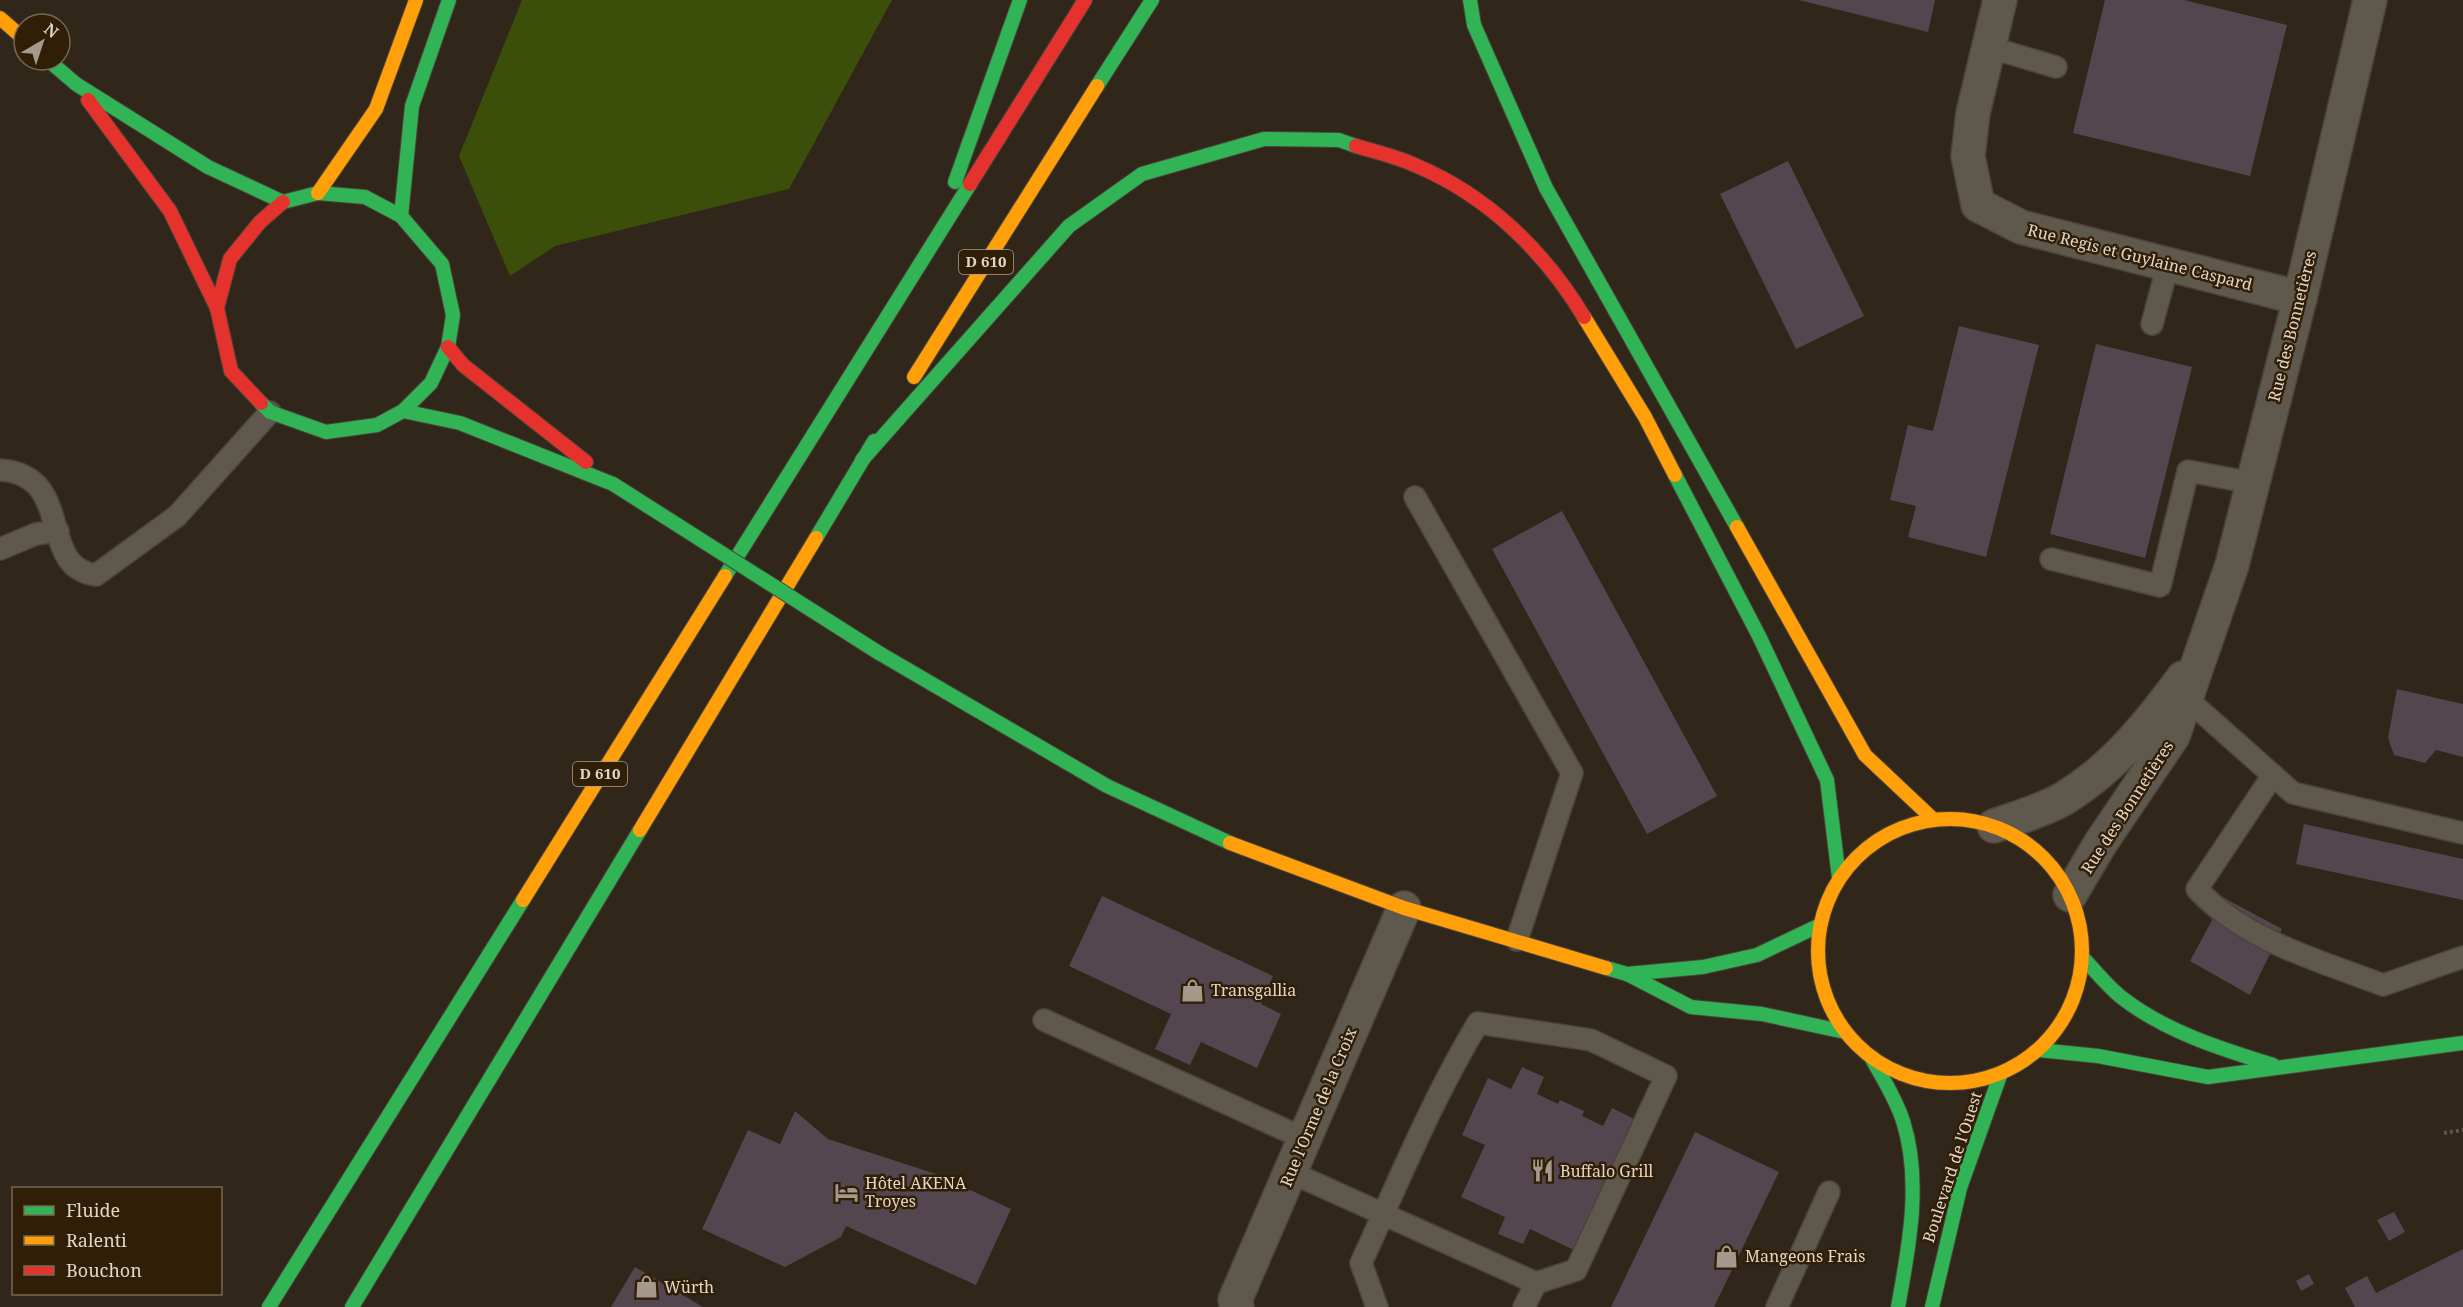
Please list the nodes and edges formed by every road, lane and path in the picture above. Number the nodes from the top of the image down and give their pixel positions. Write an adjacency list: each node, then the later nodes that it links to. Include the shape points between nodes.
1 (416, 0): 15 (main road, via 376,109)
2 (449, 0): 17 (main road, via 412,106)
3 (1020, 0): 18 (main road)
4 (1085, 0): 18 (main road, D 610)
5 (1152, 0): 26 (main road, D 610)
6 (1470, 0): 37 (main road, via 1474,26 1546,188 1864,755)
7 (2000, 0): 11 (street, Rue Regis et Guylaine Caspard)
8 (2370, 0): 20 (street, Rue des Bonnetières)
9 (0, 18): 10 (main road)
10 (12, 28)
11 (1989, 47): 12 (lane); 19 (street, Rue Regis et Guylaine Caspard, via 1973,112 1968,156 1978,205 2021,227)
12 (2056, 67)
13 (62, 72): 14 (main road)
14 (76, 84): 16 (main road, via 208,167); 21 (main road, via 170,211)
15 (318, 193): 16 (main road); 17 (main road, via 364,197)
16 (283, 202): 21 (main road, via 260,222 230,259)
17 (401, 216): 23 (main road, via 442,264 453,315)
18 (933, 243): 62 (main road, D 610)
19 (2168, 264): 20 (street, Rue Regis et Guylaine Caspard); 22 (lane)
20 (2300, 298): 28 (street, Rue des Bonnetières)
21 (217, 308): 25 (main road, via 231,370)
22 (2152, 324)
23 (448, 347): 24 (main road, via 431,383); 29 (main road, via 463,365)
24 (403, 411): 25 (main road, via 377,425 326,432); 29 (main road, via 460,423)
25 (270, 412): 31 (lane, via 177,516 96,575 81,573 67,560)
26 (862, 460): 40 (main road, via 1068,226 1142,174 1264,139 1339,140 1418,166 1496,211 1562,280 1645,417 1759,636 1827,780); 63 (main road, D 610)
27 (0, 471): 31 (lane, via 18,471 37,483)
28 (2253, 483): 33 (lane, via 2188,471 2160,586); 34 (street, Rue des Bonnetières, via 2232,565)
29 (613, 484): 42 (main road, bridge, via 879,653 1107,786 1209,835)
30 (1414, 497): 44 (lane, via 1572,773)
31 (58, 531): 32 (lane, via 36,534)
32 (0, 549)
33 (2051, 559)
34 (2203, 649): 35 (street, Rue des Bonnetières); 38 (street, Rue des Bonnetières, via 2151,721 2118,757 2062,800)
35 (2186, 698): 36 (lane); 41 (street, Rue des Bonnetières, via 2173,736)
36 (2272, 775): 39 (lane, via 2293,793); 46 (lane, via 2197,889 2216,910 2274,943 2383,985)
37 (1934, 820): 38 (main road, via 1964,819); 40 (main road, via 1897,829 1880,839 1864,849)
38 (1994, 826): 41 (main road, via 2025,842 2051,866)
39 (2463, 833)
40 (1839, 878): 43 (main road)
41 (2070, 895): 45 (main road, via 2080,926)
42 (1404, 908): 44 (main road); 57 (street, Rue l'Orme de la Croix)
43 (1820, 925): 47 (main road, via 1757,955 1703,967); 49 (main road, via 1818,963 1826,1000)
44 (1517, 940): 47 (main road)
45 (2082, 957): 51 (main road, via 2076,992 2061,1023); 53 (main road, via 2124,999 2181,1031 2216,1047)
46 (2463, 957)
47 (1628, 974): 49 (main road, via 1691,1007 1762,1014)
48 (1044, 1020): 57 (lane)
49 (1845, 1032): 52 (main road)
50 (2463, 1043): 53 (main road)
51 (2038, 1050): 53 (main road, via 2097,1056 2208,1077); 54 (main road)
52 (1872, 1059): 54 (main road, via 1902,1074 1935,1083 1968,1083); 68 (main road, Boulevard de l'Ouest, via 1905,1128 1912,1183 1908,1252)
53 (2283, 1068)
54 (2001, 1073): 69 (main road, Boulevard de l'Ouest, via 1957,1194)
55 (2463, 1130): 56 (path)
56 (2444, 1133)
57 (1305, 1138): 58 (street, Rue l'Orme de la Croix)
58 (1290, 1172): 60 (lane); 64 (street, Rue l'Orme de la Croix, via 1235,1300)
59 (1829, 1192): 67 (lane)
60 (1383, 1214): 61 (lane); 61 (lane, via 1458,1055 1478,1023 1591,1040 1666,1076 1576,1270); 65 (lane, via 1361,1263)
61 (1536, 1282): 66 (lane)
62 (270, 1307)
63 (352, 1307)
64 (1237, 1307)
65 (1377, 1307)
66 (1524, 1307)
67 (1777, 1307)
68 (1898, 1307)
69 (1932, 1307)

